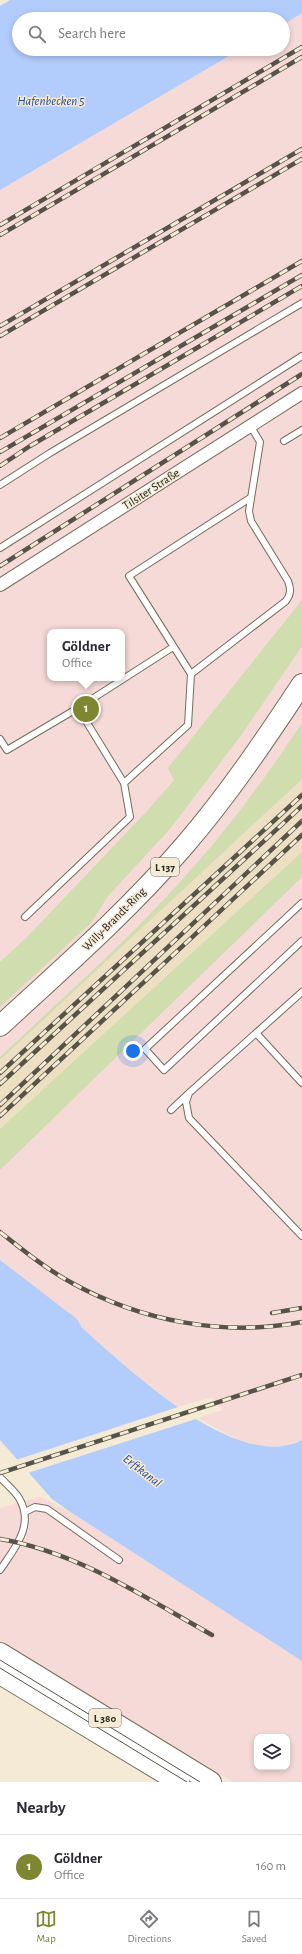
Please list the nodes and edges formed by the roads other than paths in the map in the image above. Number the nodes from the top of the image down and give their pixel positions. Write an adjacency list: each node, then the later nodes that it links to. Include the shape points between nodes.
1 (302, 303): 7 (lane)
2 (302, 356): 9 (lane)
3 (302, 392): 4 (street, Tilsiter Straße)
4 (250, 425): 8 (lane, via 260,442); 10 (street, Tilsiter Straße)
5 (302, 430): 6 (lane)
6 (284, 441)
7 (0, 485)
8 (250, 498): 11 (lane, via 129,576); 12 (lane, via 251,521 288,581 290,595 286,601)
9 (0, 548)
10 (0, 585)
11 (173, 647): 12 (lane); 13 (lane)
12 (190, 674): 18 (lane, via 188,725)
13 (125, 678)
14 (120, 681): 16 (lane)
15 (302, 684): 23 (main road, Willy-Brandt-Ring / L 137, via 261,746 184,845 145,889)
16 (78, 708): 17 (lane, via 7,750); 18 (lane)
17 (0, 739)
18 (124, 783): 20 (lane, via 130,817)
19 (302, 903): 21 (lane, via 145,1049 164,1070)
20 (25, 917)
21 (302, 941)
22 (302, 992): 24 (lane)
23 (0, 1026)
24 (256, 1033): 25 (lane); 26 (lane)
25 (302, 1083)
26 (189, 1093): 27 (lane); 28 (lane, via 186,1102 189,1118)
27 (171, 1110)
28 (302, 1236)
29 (0, 1477): 30 (lane, via 19,1497)
30 (25, 1512): 31 (lane, via 35,1507 47,1509); 32 (lane, via 25,1528 20,1542)
31 (119, 1560)
32 (0, 1570)
33 (0, 1654): 36 (main road, L 380)
34 (0, 1674): 35 (main road, L 380)
35 (179, 1782)
36 (211, 1782)

